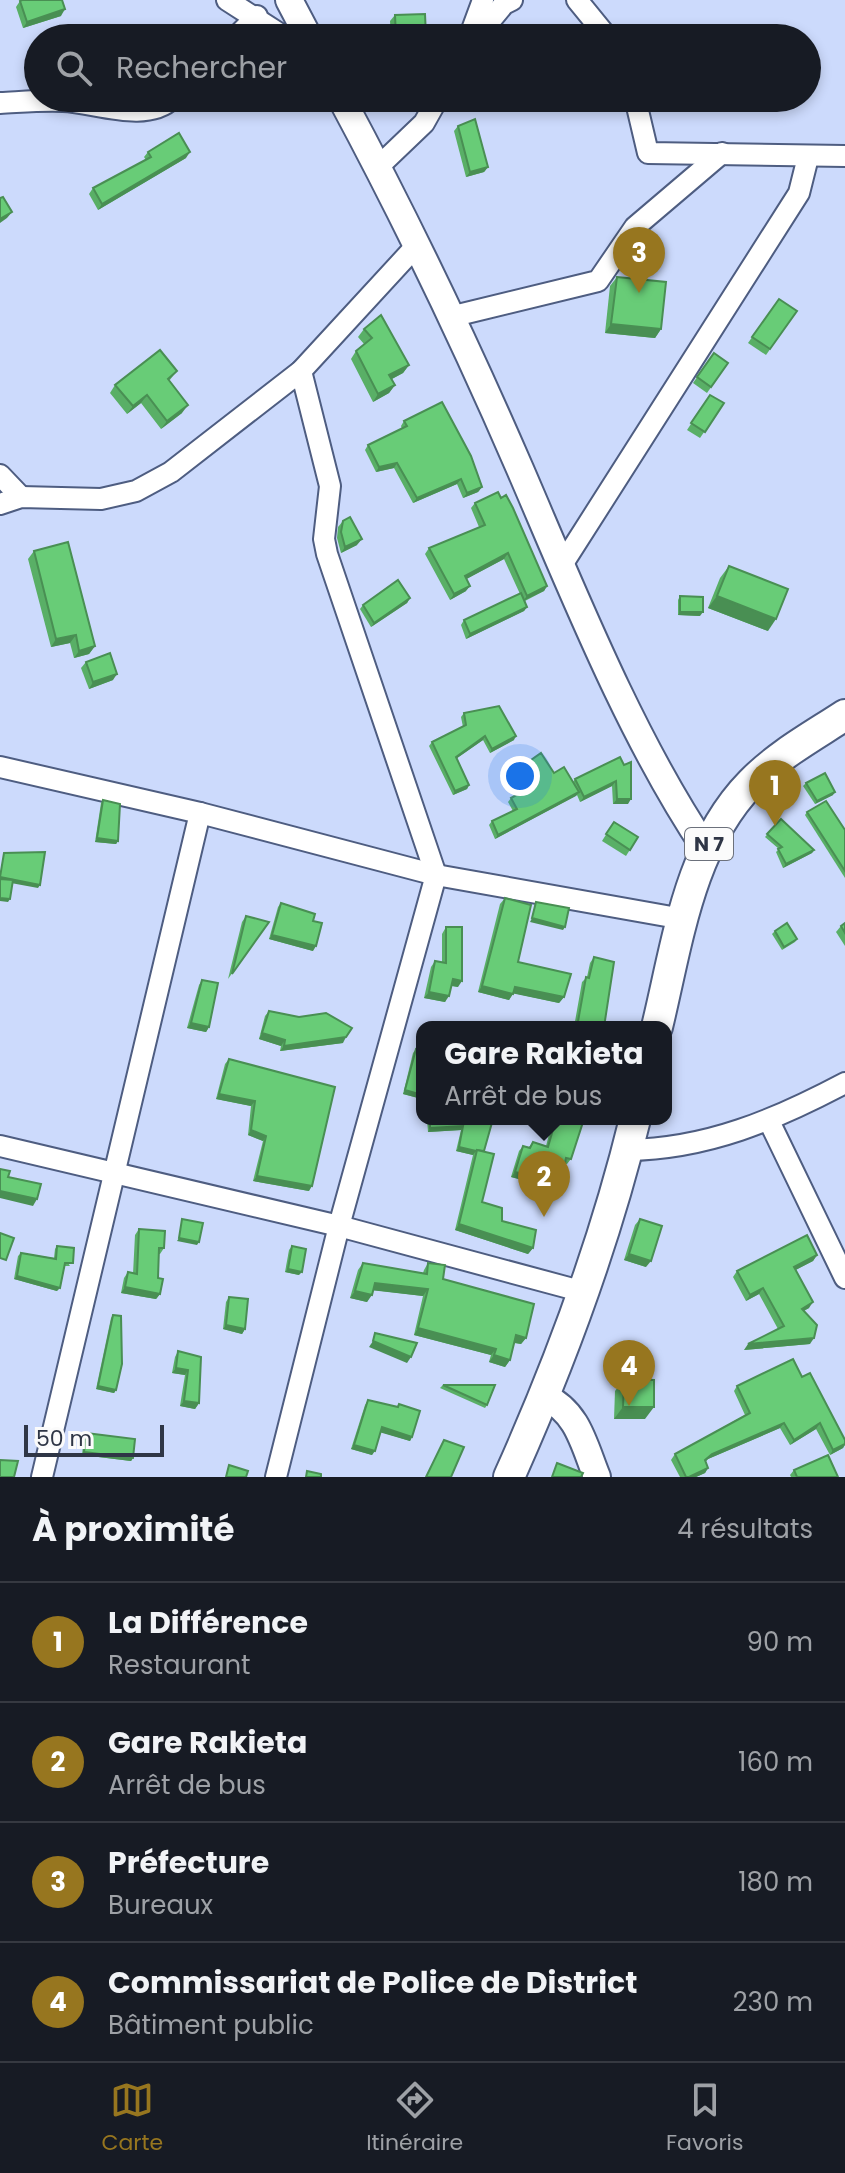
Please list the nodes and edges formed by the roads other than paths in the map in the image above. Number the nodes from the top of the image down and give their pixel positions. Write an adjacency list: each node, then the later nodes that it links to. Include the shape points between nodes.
1 (227, 0): 6 (street)
2 (289, 0): 9 (main road)
3 (483, 0): 10 (street)
4 (512, 0): 11 (street)
5 (577, 0): 12 (street)
6 (257, 16): 7 (street); 8 (street)
7 (249, 24)
8 (268, 24)
9 (302, 24)
10 (474, 24)
11 (488, 24)
12 (597, 24)
13 (24, 102): 14 (street)
14 (0, 103)
15 (349, 112): 21 (main road)
16 (430, 112): 21 (street)
17 (638, 112): 18 (street, via 648,153)
18 (722, 153): 20 (street); 23 (street, via 635,227 598,281)
19 (845, 156): 20 (street)
20 (808, 157): 28 (street, via 799,193)
21 (378, 167): 22 (main road)
22 (417, 245): 23 (main road); 24 (street)
23 (454, 316): 28 (main road)
24 (301, 371): 26 (street, via 171,472 136,491 101,499); 33 (street, via 330,486 327,554)
25 (0, 475): 26 (street)
26 (21, 497): 27 (street)
27 (0, 504)
28 (562, 565): 32 (main road, via 678,809)
29 (845, 715): 32 (highway, N 7, via 750,784)
30 (0, 767): 31 (street)
31 (200, 813): 33 (street); 41 (street)
32 (706, 849): 34 (highway, N 7)
33 (436, 875): 34 (street); 42 (street)
34 (683, 919): 35 (highway, N 7)
35 (658, 1021)
36 (845, 1083): 37 (street)
37 (769, 1121): 40 (street, via 718,1139); 43 (street)
38 (633, 1125): 40 (highway)
39 (0, 1146): 41 (street)
40 (627, 1150): 44 (highway)
41 (114, 1173): 42 (street); 46 (street)
42 (339, 1226): 44 (street); 47 (street)
43 (845, 1278)
44 (584, 1292): 45 (highway)
45 (545, 1397): 48 (highway); 49 (main road, via 572,1416)
46 (42, 1477)
47 (276, 1477)
48 (509, 1477)
49 (597, 1477)

